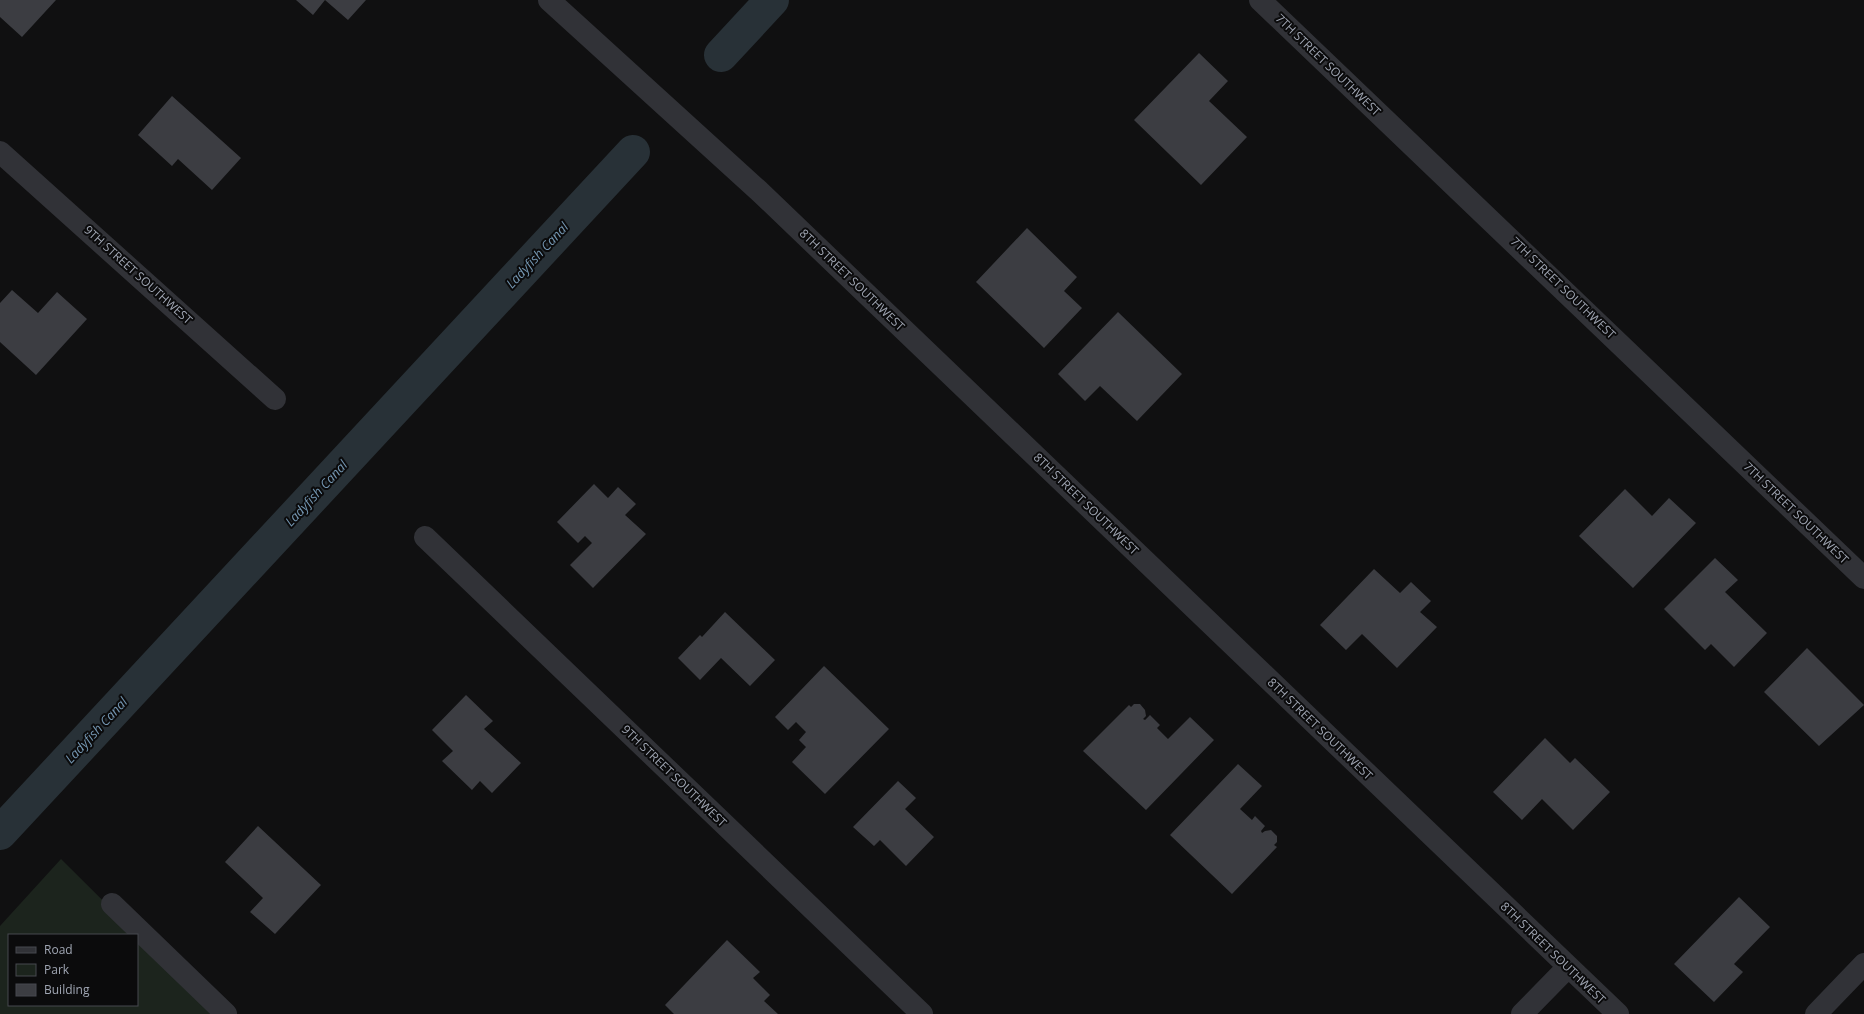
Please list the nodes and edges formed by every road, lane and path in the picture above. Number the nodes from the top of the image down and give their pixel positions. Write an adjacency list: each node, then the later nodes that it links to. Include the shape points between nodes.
1 (549, 0): 9 (street, 8TH STREET SOUTHWEST, via 764,196)
2 (1260, 0): 6 (street, 7TH STREET SOUTHWEST)
3 (0, 152): 4 (street, 9TH STREET SOUTHWEST)
4 (275, 399)
5 (424, 538): 11 (street, 9TH STREET SOUTHWEST)
6 (1864, 578)
7 (112, 904): 10 (street)
8 (1864, 964): 14 (street)
9 (1568, 967): 12 (street); 13 (street, 8TH STREET SOUTHWEST)
10 (226, 1014)
11 (922, 1014)
12 (1522, 1014)
13 (1618, 1014)
14 (1816, 1014)

